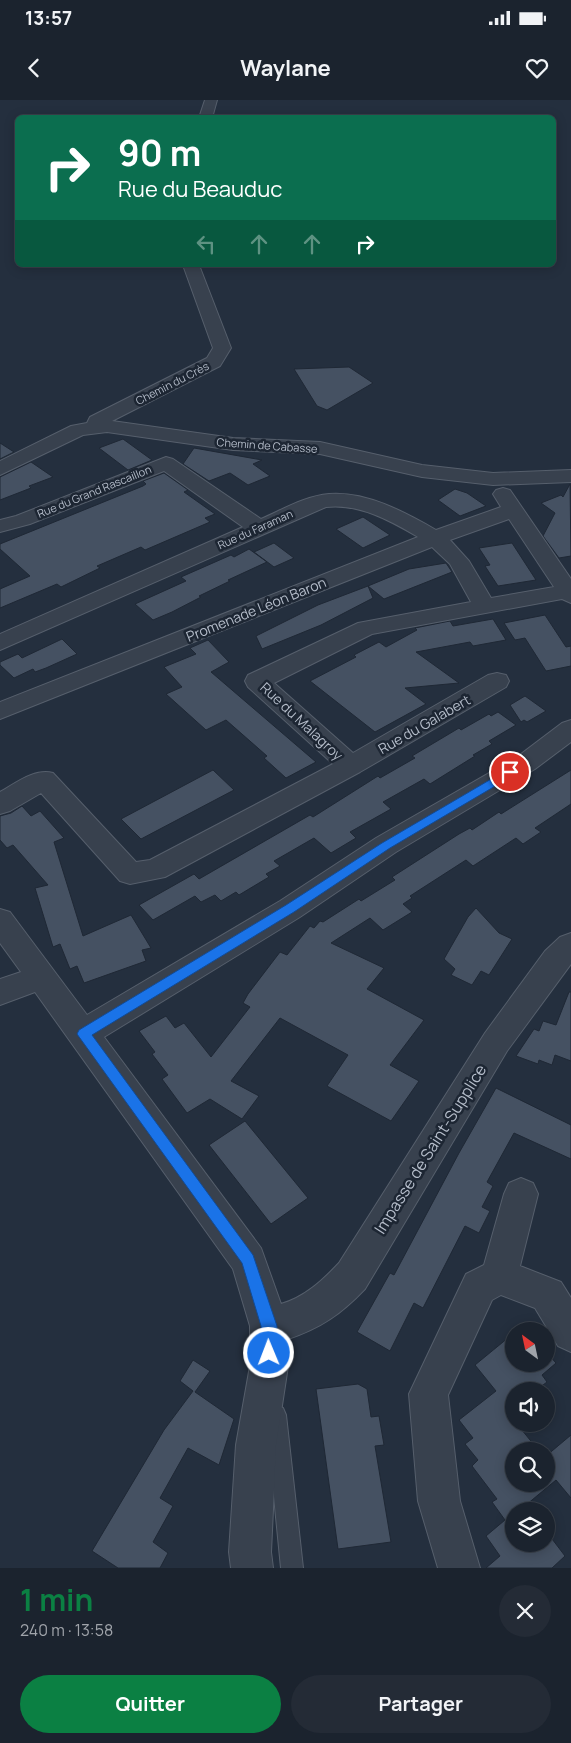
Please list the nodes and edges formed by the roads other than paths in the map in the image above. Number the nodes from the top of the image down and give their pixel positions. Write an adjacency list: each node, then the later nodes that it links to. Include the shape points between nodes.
1 (211, 100): 2 (street)
2 (206, 115)
3 (192, 267): 4 (street, Chemin du Crès, via 222,348 214,362 97,421)
4 (94, 428): 5 (street, Chemin de Cabasse, via 78,430); 7 (street, Chemin de Cabasse, via 107,426 233,444 320,448 422,471)
5 (0, 469)
6 (571, 476): 7 (street, Chemin de Cabasse)
7 (493, 479): 8 (street, Rue du Malagroy)
8 (514, 510): 11 (street, Promenade Léon Baron); 12 (street, Rue du Malagroy)
9 (0, 526): 10 (street, Rue du Grand Rascaillon, via 23,520 166,462)
10 (258, 528): 11 (street, Rue du Faraman, via 330,500 352,501 404,520); 14 (street, Rue du Faraman)
11 (435, 538): 13 (street, Rue du Faraman, via 454,554); 16 (street, Promenade Léon Baron)
12 (570, 593): 13 (street, Rue du Malagroy)
13 (484, 606): 18 (street, Rue du Malagroy, via 366,628 257,681)
14 (0, 643)
15 (497, 681): 18 (street, Rue du Galabert)
16 (0, 711)
17 (571, 729): 24 (street, via 526,763)
18 (351, 766): 19 (street, Rue du Malagroy, via 156,870 130,872 44,780)
19 (0, 804)
20 (0, 920): 22 (street)
21 (571, 945): 27 (street, Impasse de Saint-Supplice, via 556,960 496,1042 352,1276 331,1299 312,1312)
22 (40, 978): 23 (street); 24 (street)
23 (0, 992)
24 (83, 1034): 27 (street, via 248,1260)
25 (521, 1194): 26 (street)
26 (499, 1276): 28 (street, via 548,1295); 32 (street, via 479,1287 428,1394 439,1501)
27 (269, 1326): 29 (street)
28 (571, 1333)
29 (269, 1366): 30 (street, via 256,1445 250,1552); 31 (lane)
30 (252, 1568)
31 (292, 1568)
32 (459, 1568)

